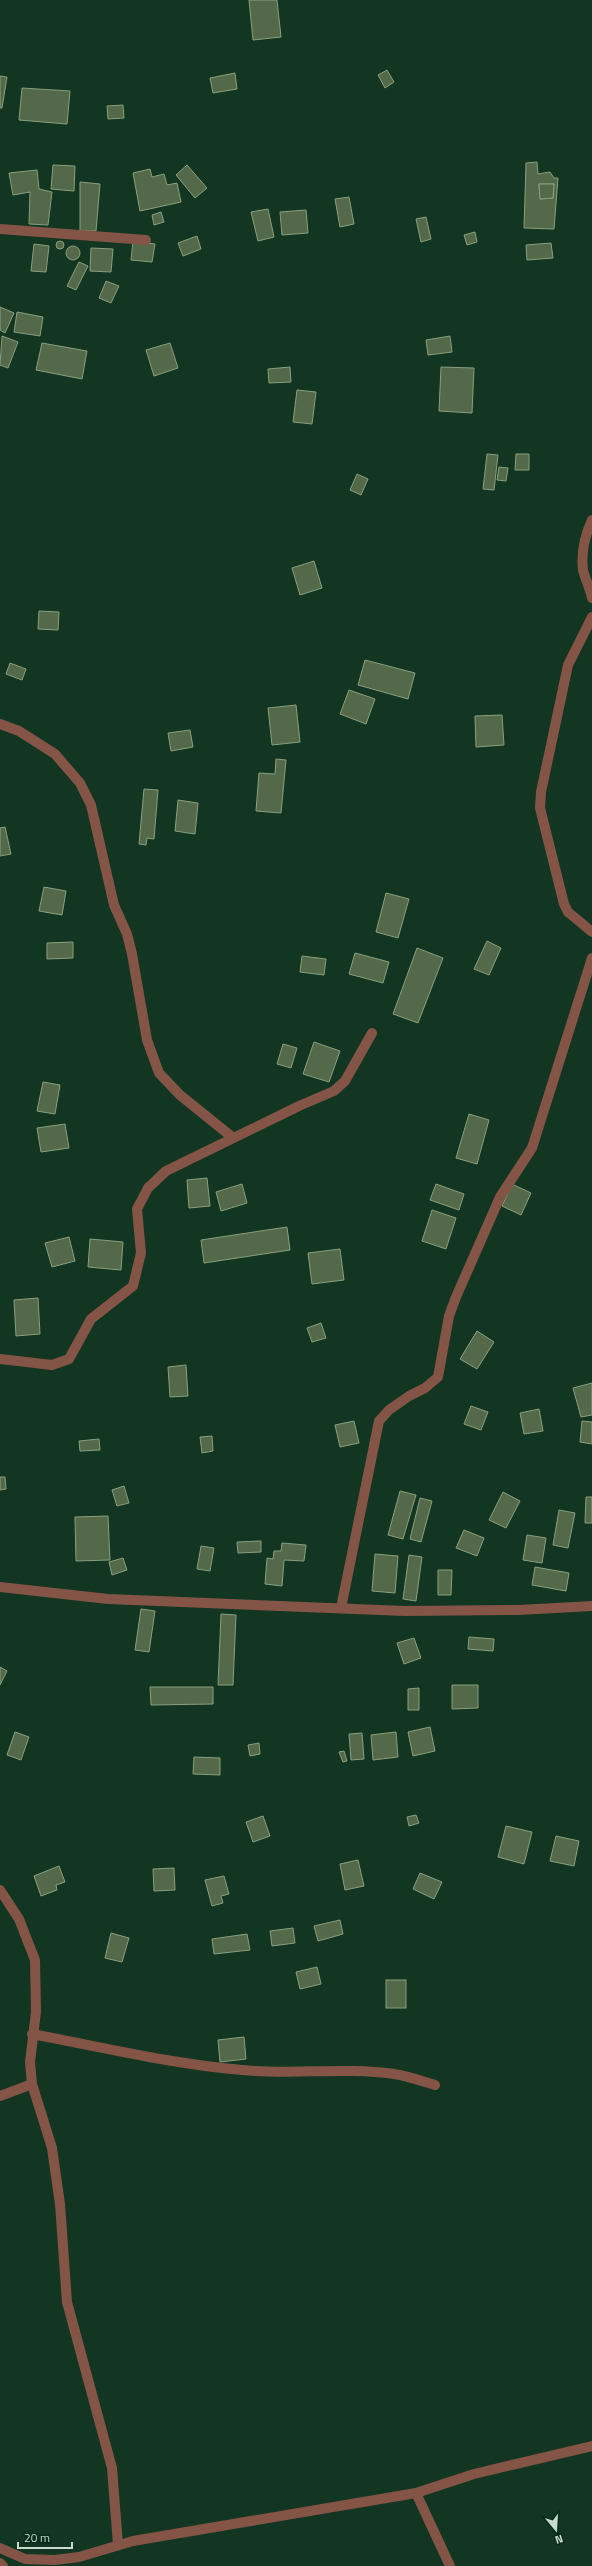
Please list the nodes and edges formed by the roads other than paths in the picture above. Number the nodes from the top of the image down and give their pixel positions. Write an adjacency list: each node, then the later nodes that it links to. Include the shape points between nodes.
1 (0, 229): 2 (street)
2 (146, 240)
3 (592, 520): 4 (street, via 586,535 583,570)
4 (592, 598)
5 (592, 617): 7 (street, via 568,665 544,767 540,808 564,904 568,912)
6 (0, 724): 10 (street, via 19,731 55,754 80,783 91,804 114,905 132,954 147,1040 160,1073 180,1095)
7 (592, 932)
8 (592, 958): 14 (street, via 532,1148 500,1197 449,1316 438,1377 389,1410 379,1422)
9 (372, 1033): 10 (street, via 345,1081 334,1091)
10 (232, 1137): 11 (street, via 166,1171 148,1188 137,1209 141,1253 133,1286 91,1319 69,1359 52,1365)
11 (0, 1359)
12 (0, 1587): 14 (street, via 108,1599)
13 (592, 1606): 14 (street, via 519,1610 404,1611)
14 (341, 1608)
15 (0, 1890): 16 (street, via 19,1919 35,1960 36,2012)
16 (32, 2034): 17 (street); 18 (street, via 148,2057 240,2070 275,2073 395,2074)
17 (32, 2084): 19 (street); 22 (street, via 52,2148 60,2204 67,2302 112,2468)
18 (435, 2084)
19 (0, 2096)
20 (592, 2446): 21 (street, via 474,2474)
21 (416, 2493): 22 (street, via 237,2522); 26 (street)
22 (118, 2545): 23 (street, via 79,2558 55,2560 24,2559)
23 (0, 2548)
24 (0, 2563): 25 (street)
25 (3, 2566)
26 (450, 2566)

